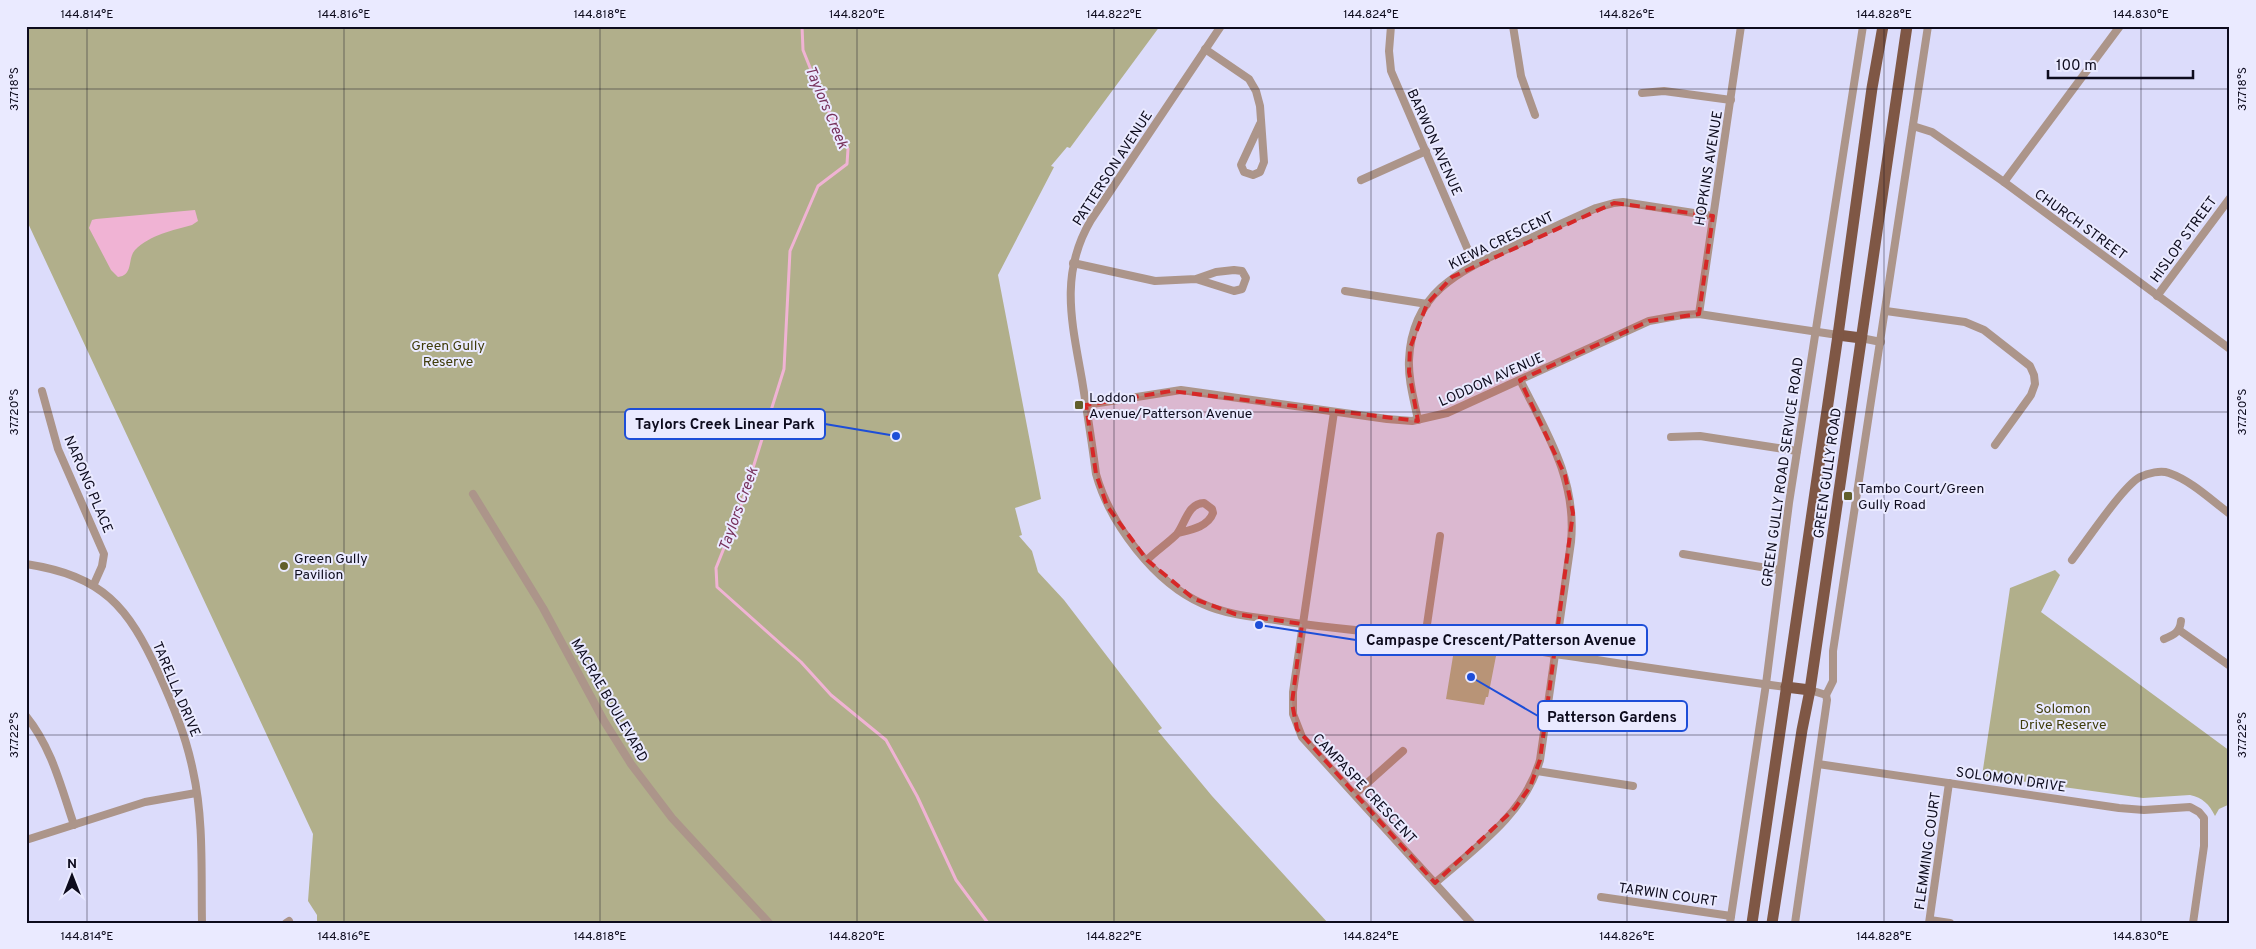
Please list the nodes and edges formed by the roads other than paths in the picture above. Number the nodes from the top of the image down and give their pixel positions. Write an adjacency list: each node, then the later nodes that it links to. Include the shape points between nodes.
1 (1221, 26): 10 (street, PATTERSON AVENUE)
2 (1391, 26): 16 (street, BARWON AVENUE, via 1391,71)
3 (1513, 26): 13 (street, via 1520,76)
4 (1741, 26): 12 (street, HOPKINS AVENUE)
5 (1863, 26): 29 (street, GREEN GULLY ROAD SERVICE ROAD)
6 (1883, 26): 30 (main road, GREEN GULLY ROAD)
7 (1907, 26): 31 (main road, GREEN GULLY ROAD)
8 (1928, 26): 15 (street)
9 (2120, 26): 18 (street)
10 (1205, 49): 14 (street, via 1254,85 1260,106); 21 (street, PATTERSON AVENUE, via 1091,220)
11 (1642, 93): 12 (street, via 1664,91)
12 (1730, 100): 20 (street, HOPKINS AVENUE)
13 (1535, 115)
14 (1260, 124): 14 (street, via 1241,165 1244,172 1253,175 1260,172 1264,162)
15 (1913, 126): 18 (street, CHURCH STREET, via 1932,132); 27 (street)
16 (1426, 151): 17 (street); 22 (street, BARWON AVENUE)
17 (1361, 180)
18 (2004, 182): 25 (street, CHURCH STREET)
19 (2230, 198): 25 (street, HISLOP STREET)
20 (1713, 216): 22 (street, KIEWA CRESCENT, via 1614,202); 28 (street, HOPKINS AVENUE)
21 (1073, 263): 23 (street, via 1155,281); 36 (street, PATTERSON AVENUE, via 1070,308)
22 (1474, 264): 26 (street, KIEWA CRESCENT, via 1452,277)
23 (1196, 279): 23 (street, via 1234,291 1242,289 1246,278 1242,271 1234,270)
24 (1345, 291): 26 (street)
25 (2157, 296): 33 (street, CHURCH STREET)
26 (1427, 304): 38 (street, KIEWA CRESCENT, via 1415,330 1409,360 1410,386)
27 (1886, 311): 32 (street); 40 (street, via 1965,322 1984,330 2030,366 2035,384 2031,395)
28 (1700, 314): 29 (street, LODDON AVENUE); 34 (street, LODDON AVENUE, via 1649,321)
29 (1816, 331): 30 (street, LODDON AVENUE); 41 (street, GREEN GULLY ROAD SERVICE ROAD)
30 (1838, 334): 31 (main road); 60 (main road, GREEN GULLY ROAD)
31 (1861, 338): 32 (street); 61 (main road, GREEN GULLY ROAD)
32 (1881, 342): 62 (street, via 1833,651 1833,680)
33 (2230, 349)
34 (1520, 380): 38 (street, LODDON AVENUE, via 1447,413); 57 (street, via 1553,446 1570,494 1572,542)
35 (42, 391): 51 (street, NARONG PLACE, via 58,449 104,554)
36 (1086, 405): 37 (street, LODDON AVENUE, via 1182,390); 47 (street, PATTERSON AVENUE, via 1096,474 1103,497 1120,527)
37 (1334, 412): 38 (street, LODDON AVENUE); 53 (street, CAMPASPE CRESCENT)
38 (1418, 420)
39 (1672, 438): 41 (street, via 1700,436)
40 (1995, 445)
41 (1797, 451): 50 (street, GREEN GULLY ROAD SERVICE ROAD)
42 (473, 494): 78 (street, MACRAE BOULEVARD, via 544,608 631,764 672,818)
43 (2230, 514): 48 (street, via 2186,482 2168,473 2153,472 2139,478 2123,494)
44 (1178, 533): 44 (street, via 1209,520 1212,509 1204,503 1196,505); 47 (street)
45 (1440, 536): 55 (street)
46 (1683, 554): 50 (street)
47 (1147, 560): 53 (street, PATTERSON AVENUE, via 1172,584 1204,605 1235,614)
48 (2072, 560)
49 (26, 564): 51 (street, TARELLA DRIVE, via 60,571)
50 (1780, 570): 59 (street, GREEN GULLY ROAD SERVICE ROAD)
51 (94, 584): 69 (street, TARELLA DRIVE, via 133,623 151,657 183,732)
52 (2181, 621): 54 (street)
53 (1302, 624): 55 (street, PATTERSON AVENUE); 70 (street, CAMPASPE CRESCENT, via 1292,692 1294,722 1302,737)
54 (2179, 630): 56 (street); 58 (street)
55 (1425, 638): 57 (street, PATTERSON AVENUE)
56 (2164, 639)
57 (1554, 654): 59 (street, PATTERSON AVENUE); 66 (street)
58 (2230, 666)
59 (1766, 684): 60 (street, PATTERSON AVENUE); 75 (street, GREEN GULLY ROAD SERVICE ROAD)
60 (1786, 688): 61 (main road); 80 (main road, GREEN GULLY ROAD)
61 (1810, 690): 62 (street); 81 (main road, GREEN GULLY ROAD)
62 (1826, 695): 65 (street)
63 (26, 716): 71 (street, via 45,745)
64 (1403, 751): 70 (street)
65 (1818, 764): 67 (street, SOLOMON DRIVE); 82 (street)
66 (1537, 771): 68 (street); 73 (street, via 1523,797 1504,820)
67 (1949, 783): 76 (street, FLEMMING COURT); 84 (street, SOLOMON DRIVE, via 2119,808 2190,807 2199,812 2205,822 2204,846)
68 (1633, 786)
69 (196, 793): 71 (street, via 145,802); 77 (street, TARELLA DRIVE)
70 (1355, 794): 73 (street, CAMPASPE CRESCENT)
71 (74, 825): 72 (street)
72 (26, 840)
73 (1435, 883): 79 (street, CAMPASPE CRESCENT)
74 (1601, 897): 75 (street, TARWIN COURT)
75 (1731, 919)
76 (1930, 921): 83 (street)
77 (202, 923)
78 (769, 923)
79 (1471, 923)
80 (1752, 923)
81 (1772, 923)
82 (1795, 923)
83 (1950, 923)
84 (2193, 923)

